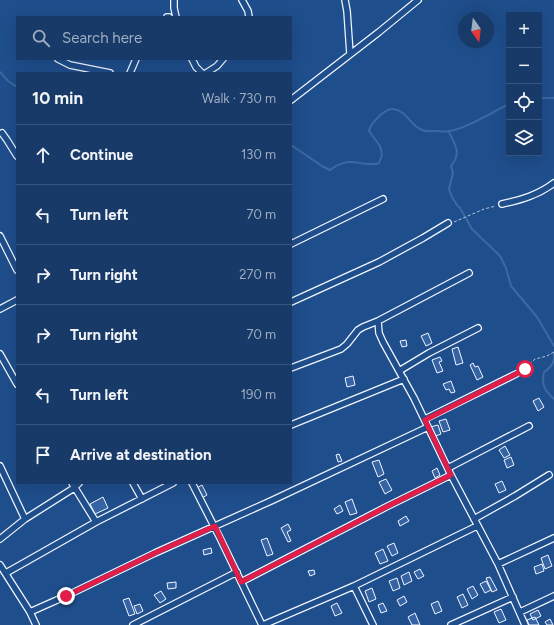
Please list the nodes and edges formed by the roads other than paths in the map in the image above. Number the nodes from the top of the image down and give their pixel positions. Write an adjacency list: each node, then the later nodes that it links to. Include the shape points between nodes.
1 (174, 0): 5 (street)
2 (242, 0): 6 (street)
3 (345, 0): 7 (street)
4 (418, 0): 7 (street)
5 (176, 16)
6 (250, 16)
7 (350, 54): 16 (street)
8 (60, 60): 12 (street, via 70,65)
9 (136, 60): 13 (street)
10 (192, 60): 14 (street)
11 (222, 60): 15 (street)
12 (105, 72)
13 (130, 72)
14 (201, 72)
15 (208, 72)
16 (292, 99)
17 (2, 134): 18 (street)
18 (16, 154)
19 (554, 183): 21 (street, via 528,198)
20 (383, 199): 24 (street)
21 (502, 204)
22 (448, 223): 28 (street, via 379,262)
23 (0, 236): 25 (street)
24 (292, 244)
25 (16, 268)
26 (469, 273): 30 (street)
27 (16, 301): 29 (street)
28 (292, 302)
29 (0, 309)
30 (378, 321): 33 (street, via 358,330 341,349); 34 (street, via 381,338)
31 (478, 328): 34 (street)
32 (0, 354): 37 (street)
33 (292, 368)
34 (399, 371): 36 (street)
35 (516, 374): 38 (street)
36 (404, 380): 38 (street); 39 (street)
37 (16, 382)
38 (425, 420): 41 (street)
39 (292, 425)
40 (530, 426): 43 (street)
41 (428, 427): 43 (street); 54 (street)
42 (0, 466): 51 (street)
43 (448, 468): 45 (street)
44 (549, 474): 52 (street)
45 (451, 475): 52 (street); 62 (street)
46 (134, 484): 50 (street)
47 (170, 484): 50 (street)
48 (193, 484): 54 (street)
49 (73, 485): 51 (street); 53 (street)
50 (142, 499): 53 (street)
51 (26, 519): 57 (street)
52 (474, 519): 55 (street)
53 (96, 522): 61 (street)
54 (215, 526): 60 (street); 66 (street)
55 (478, 526): 58 (street); 63 (street)
56 (554, 538): 58 (street)
57 (0, 539)
58 (498, 564): 65 (street)
59 (0, 565): 61 (street)
60 (237, 572): 62 (street); 69 (street)
61 (6, 573): 66 (street)
62 (241, 582): 70 (street)
63 (354, 586): 70 (street); 71 (street)
64 (554, 596): 67 (street)
65 (513, 597): 67 (street); 72 (street)
66 (30, 612): 68 (street)
67 (520, 612): 73 (street)
68 (35, 625)
69 (133, 625)
70 (262, 625)
71 (374, 625)
72 (451, 625)
73 (525, 625)

